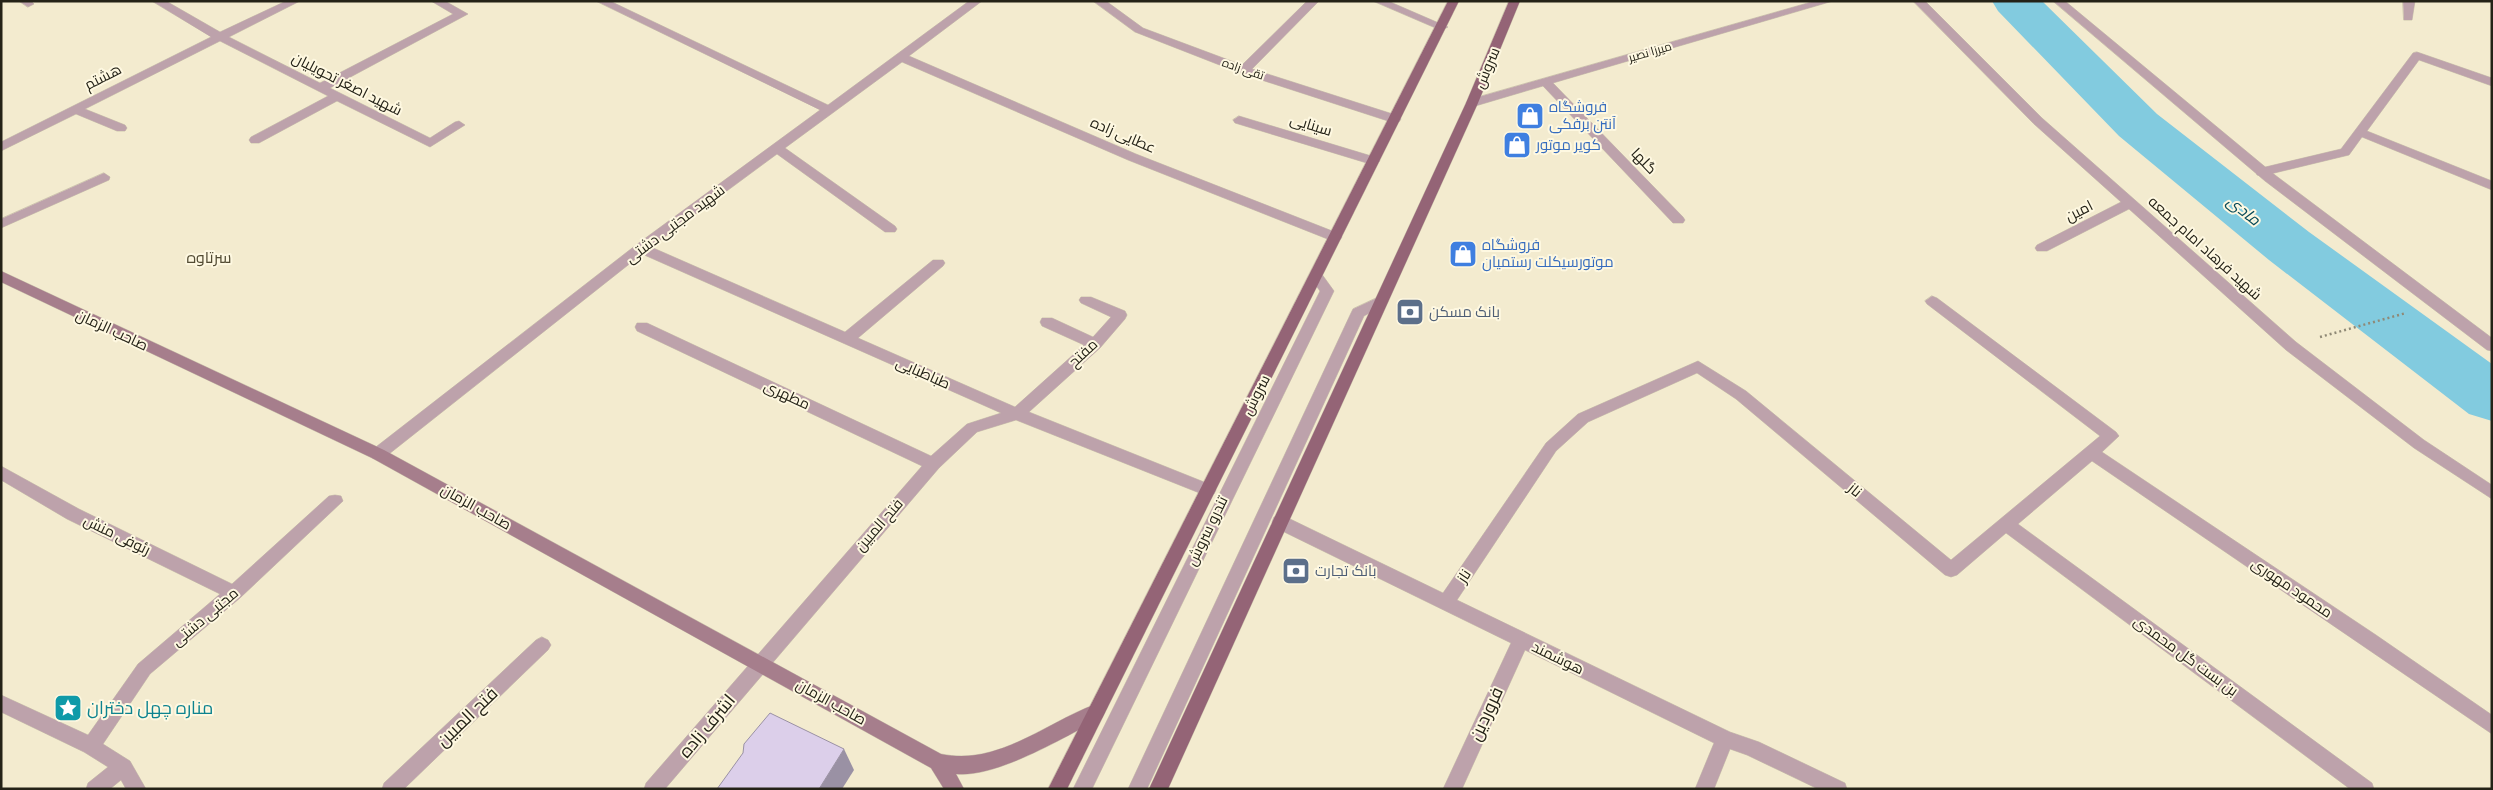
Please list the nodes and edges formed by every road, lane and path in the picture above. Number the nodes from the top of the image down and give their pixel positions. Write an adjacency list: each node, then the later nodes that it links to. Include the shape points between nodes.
1 (157, 1): 17 (street, شهید اصغر تحویلیان)
2 (295, 1): 17 (street, هشتم)
3 (436, 1): 22 (street, via 462,14)
4 (601, 1): 26 (street)
5 (977, 1): 18 (street, شهید مجتبی دشتی)
6 (1098, 1): 19 (street, تقی زاده, via 1139,30)
7 (1314, 1): 19 (street)
8 (1378, 1): 16 (street)
9 (1454, 1): 16 (main road, سروش)
10 (1516, 1): 24 (main road, سروش)
11 (1828, 1): 20 (street, میرزا نصیر)
12 (1918, 1): 39 (street, شهید فرهاد امام جمعه, via 2038,121)
13 (2058, 1): 36 (street)
14 (2409, 1): 15 (street)
15 (2408, 18)
16 (1442, 27): 27 (main road, سروش)
17 (220, 37): 22 (street, شهید اصغر تحویلیان); 25 (street, هشتم)
18 (901, 57): 26 (street, شهید مجتبی دشتی); 43 (street, عطایی زاده, via 1132,156)
19 (1244, 70): 27 (street, تقی زاده)
20 (1545, 82): 24 (street, میرزا نصیر); 40 (street, گلها)
21 (2492, 82): 31 (street, via 2417,55)
22 (320, 88): 23 (street, شهید اصغر تحویلیان)
23 (336, 97): 29 (street, شهید اصغر تحویلیان, via 430,143); 32 (street)
24 (1472, 103): 50 (main road, سروش)
25 (75, 110): 30 (street); 33 (street, هشتم)
26 (829, 110): 34 (street, شهید مجتبی دشتی)
27 (1395, 119): 35 (main road, سروش)
28 (1239, 120): 35 (street, سینایی)
29 (459, 125)
30 (121, 128)
31 (2360, 132): 36 (street, via 2345,152); 38 (street)
32 (255, 140)
33 (1, 147)
34 (777, 148): 42 (street); 44 (street, شهید مجتبی دشتی)
35 (1374, 162): 43 (main road, سروش)
36 (2262, 172): 52 (street)
37 (104, 177): 41 (street)
38 (2492, 186)
39 (2130, 203): 45 (street, امین); 57 (street, شهید فرهاد امام جمعه)
40 (1678, 220)
41 (1, 224)
42 (890, 229)
43 (1336, 237): 48 (main road, سروش)
44 (641, 248): 55 (street, طباطبایی); 61 (street, شهید مجتبی دشتی)
45 (2042, 248)
46 (938, 263): 55 (street)
47 (1, 276): 61 (street, صاحب الزمان)
48 (1316, 276): 64 (main road, سروش); 87 (street, تندرو سروش, via 1327,291)
49 (1086, 300): 56 (street, مفتح, via 1120,315)
50 (1380, 301): 67 (main road, سروش); 88 (street, via 1358,313)
51 (1932, 301): 60 (street, ناز, via 2111,436)
52 (2436, 304): 57 (path); 58 (street)
53 (1047, 322): 56 (street)
54 (642, 327): 62 (street, مطهری)
55 (847, 339): 59 (street, طباطبایی)
56 (1094, 344): 59 (street, مفتح)
57 (2291, 346): 65 (street, شهید فرهاد امام جمعه, via 2419,444)
58 (2492, 346)
59 (1017, 414): 62 (street, فتح المبین, via 972,428); 64 (street, طباطبایی)
60 (2092, 453): 68 (street, ناز); 76 (street, محمود مهوری)
61 (378, 454): 73 (street, صاحب الزمان)
62 (933, 464): 73 (street, فتح المبین)
63 (1, 472): 69 (street, رئوفی منش, via 73,514)
64 (1208, 490): 75 (main road, سروش)
65 (2492, 493)
66 (335, 501): 69 (street, مجتبی دشتی)
67 (1280, 522): 70 (street, هوشمند); 89 (main road, سروش)
68 (2006, 524): 70 (street, ناز, via 1951,570 1741,395 1698,366 1583,418 1551,447); 93 (street, بن بست گل محمدی)
69 (234, 593): 78 (street, مجتبی دشتی, via 144,669)
70 (1446, 603): 71 (street, هوشمند)
71 (1521, 640): 77 (street, هوشمند); 90 (street, فروردین)
72 (542, 644): 83 (street, فتح المبین)
73 (760, 663): 79 (street, صاحب الزمان); 84 (street, اشرف زاده)
74 (1, 703): 78 (street)
75 (1096, 712): 79 (street, صاحب الزمان, via 985,762 960,766); 86 (main road, سروش)
76 (2492, 726)
77 (1725, 739): 91 (street); 92 (street, هوشمند, via 1752,748)
78 (91, 746): 80 (street)
79 (938, 762): 85 (street, صاحب الزمان)
80 (123, 767): 81 (street); 82 (street)
81 (95, 789)
82 (137, 789)
83 (391, 789)
84 (653, 789)
85 (955, 789)
86 (1057, 789)
87 (1082, 789)
88 (1137, 789)
89 (1158, 789)
90 (1452, 789)
91 (1704, 789)
92 (1838, 789)
93 (2365, 789)

